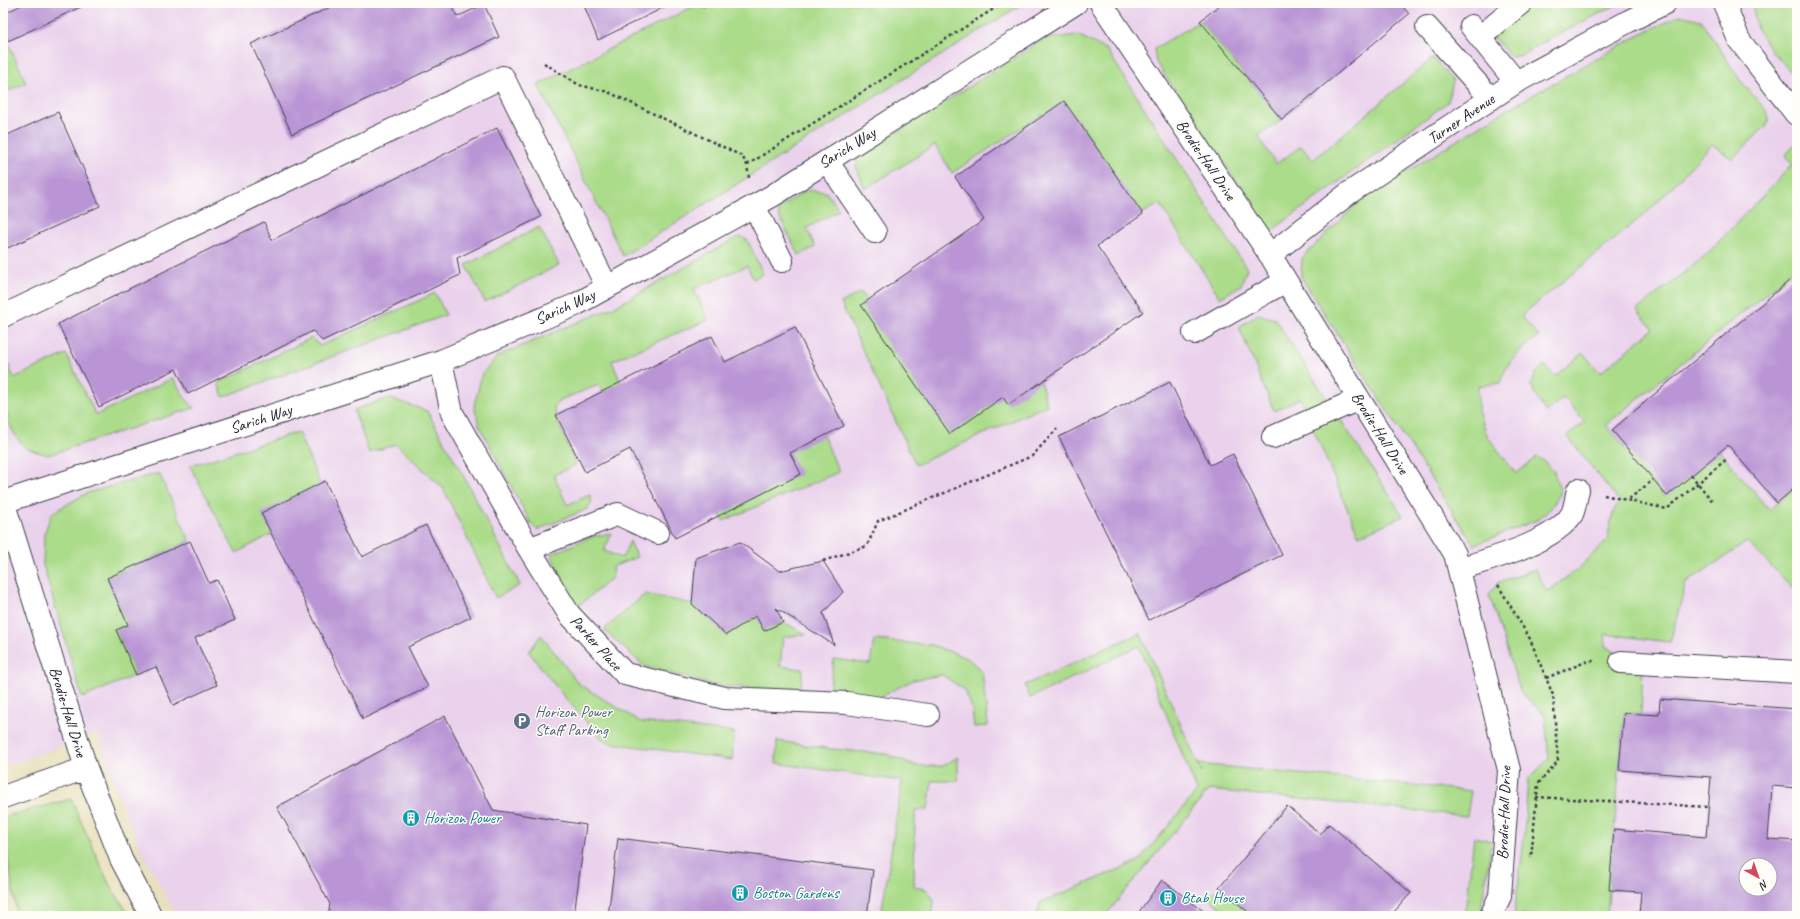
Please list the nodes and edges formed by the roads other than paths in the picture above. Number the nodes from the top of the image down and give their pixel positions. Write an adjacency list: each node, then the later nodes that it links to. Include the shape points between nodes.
1 (1076, 3): 10 (street, Sarich Way)
2 (1101, 3): 13 (street, Brodie-Hall Drive)
3 (1521, 3): 7 (street, via 1476,31)
4 (1665, 3): 7 (street, Turner Avenue)
5 (1724, 3): 9 (street, via 1739,40)
6 (1427, 28): 8 (street)
7 (1516, 82): 8 (street, Turner Avenue)
8 (1491, 99): 13 (street, Turner Avenue, via 1349,193)
9 (1796, 114)
10 (828, 161): 11 (street, Sarich Way); 12 (street)
11 (754, 206): 14 (street); 16 (street, Sarich Way)
12 (875, 232)
13 (1270, 255): 15 (street, Brodie-Hall Drive)
14 (782, 261)
15 (1286, 281): 18 (street); 20 (street, Brodie-Hall Drive)
16 (607, 287): 17 (street, via 503,77); 19 (street, Sarich Way, via 575,305)
17 (3, 316)
18 (1194, 333)
19 (441, 360): 23 (street, Sarich Way); 25 (street, Parker Place, via 452,412)
20 (1359, 399): 21 (street); 26 (street, Brodie-Hall Drive, via 1455,554)
21 (1273, 437)
22 (1578, 490): 26 (street, via 1572,514 1552,534 1503,555)
23 (3, 502): 30 (street, Brodie-Hall Drive)
24 (658, 533): 25 (street, via 618,514)
25 (529, 549): 29 (street, Parker Place, via 569,614 625,674 725,698 847,704)
26 (1459, 569): 33 (street, Brodie-Hall Drive, via 1509,770 1500,896)
27 (1621, 662): 28 (street)
28 (1797, 672)
29 (928, 716)
30 (86, 768): 31 (street); 32 (street, Brodie-Hall Drive, via 121,859)
31 (3, 798)
32 (151, 916)
33 (1491, 916)

